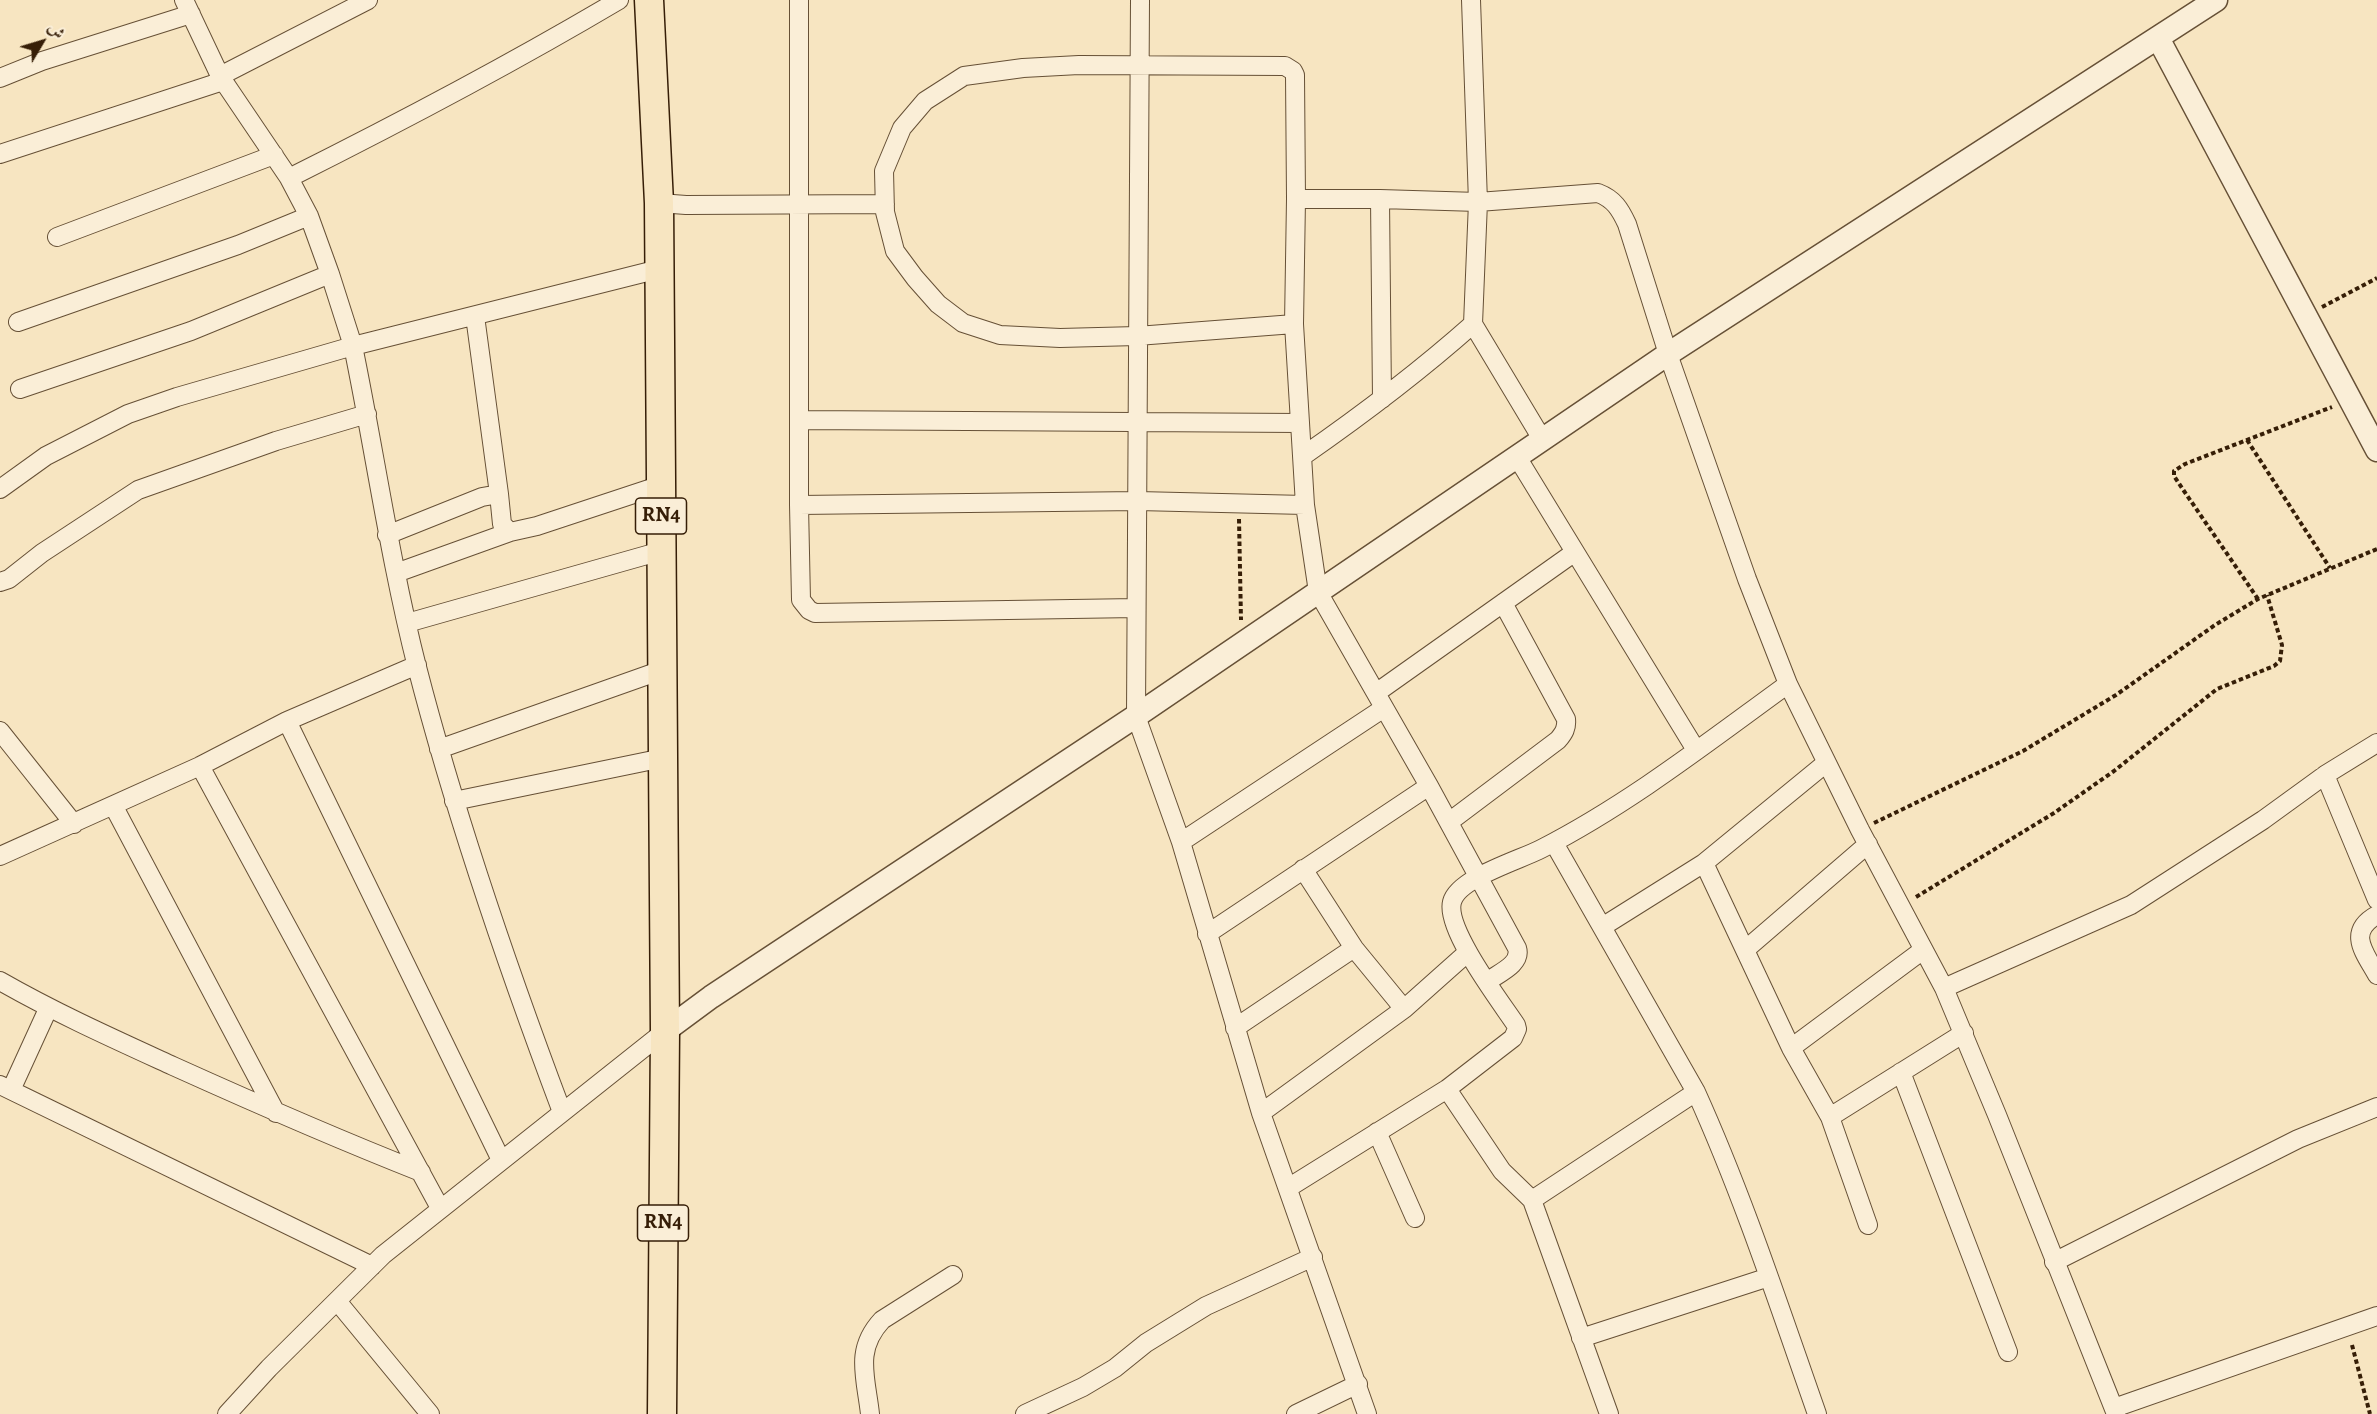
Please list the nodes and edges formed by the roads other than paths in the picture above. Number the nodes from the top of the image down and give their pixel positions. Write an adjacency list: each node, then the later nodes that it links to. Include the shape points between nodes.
1 (368, 0): 12 (street)
2 (619, 0): 15 (street, via 419,113)
3 (650, 0): 19 (main road, RN4)
4 (799, 0): 21 (street)
5 (1140, 0): 10 (street)
6 (1471, 0): 18 (street)
7 (2216, 0): 9 (street)
8 (188, 7): 11 (street); 12 (street)
9 (2158, 38): 32 (street); 40 (street)
10 (1140, 67): 16 (street, via 1285,66 1293,71); 20 (street, via 1079,65 964,76 926,101 902,128 884,171); 30 (street)
11 (0, 78)
12 (222, 79): 13 (street); 14 (street)
13 (0, 154)
14 (274, 155): 15 (street); 23 (street)
15 (289, 178): 22 (street)
16 (1296, 199): 17 (street); 28 (street)
17 (1380, 199): 18 (street); 34 (street)
18 (1478, 202): 29 (street); 32 (street, via 1598,193 1610,198 1627,224)
19 (660, 203): 21 (street); 24 (main road, RN4)
20 (885, 204): 21 (street); 30 (street, via 895,251 938,304 963,323 1000,335)
21 (799, 205): 36 (street)
22 (309, 216): 25 (street); 27 (street)
23 (57, 237)
24 (659, 269): 26 (street); 43 (main road, RN4)
25 (330, 274): 31 (street); 33 (street, via 191,331)
26 (475, 316): 31 (street); 45 (street)
27 (18, 322)
28 (1294, 324): 30 (street); 38 (street)
29 (1473, 324): 34 (street); 39 (street)
30 (1137, 336): 37 (street)
31 (353, 346): 35 (street); 44 (street, via 128,414 46,456)
32 (1668, 354): 39 (street); 61 (street)
33 (20, 389)
34 (1382, 399): 41 (street)
35 (367, 414): 50 (street); 54 (street, via 276,441 138,490)
36 (800, 420): 37 (street); 47 (street)
37 (1138, 421): 38 (street); 46 (street)
38 (1300, 423): 41 (street)
39 (1542, 439): 42 (street)
40 (2377, 450)
41 (1303, 456): 48 (street)
42 (1517, 457): 52 (street); 55 (street)
43 (661, 485): 49 (street); 51 (main road, RN4)
44 (0, 489)
45 (499, 494): 49 (street, via 502,524); 50 (street)
46 (1138, 501): 47 (street); 48 (street); 57 (street)
47 (799, 505): 57 (street, via 801,600 815,612)
48 (1305, 505): 55 (street)
49 (510, 532): 53 (street)
50 (387, 535): 53 (street)
51 (661, 551): 58 (street); 60 (main road, RN4)
52 (1575, 552): 56 (street); 68 (street)
53 (396, 573): 58 (street)
54 (0, 582)
55 (1318, 592): 62 (street); 63 (street)
56 (1503, 603): 62 (street); 76 (street, via 1566,725 1558,740)
57 (1136, 608): 63 (street)
58 (407, 622): 59 (street)
59 (417, 665): 64 (street); 67 (street)
60 (662, 670): 67 (street); 69 (main road, RN4)
61 (1788, 684): 68 (street); 70 (street)
62 (1380, 701): 73 (street); 79 (street)
63 (1136, 716): 79 (street); 100 (street, via 711,997)
64 (287, 721): 71 (street); 113 (street)
65 (1, 733): 77 (street)
66 (2377, 743): 72 (street)
67 (439, 749): 74 (street)
68 (1696, 750): 80 (street)
69 (663, 758): 74 (street); 100 (main road, RN4)
70 (1826, 763): 78 (street); 82 (street)
71 (200, 766): 75 (street); 114 (street)
72 (2325, 775): 85 (street); 96 (street, via 2131,905)
73 (1429, 786): 76 (street); 83 (street)
74 (454, 801): 108 (street, via 511,976)
75 (114, 807): 77 (street); 109 (street)
76 (1449, 822): 84 (street)
77 (74, 824): 81 (street)
78 (1864, 837): 90 (street); 91 (street)
79 (1181, 842): 88 (street)
80 (1554, 843): 84 (street); 87 (street)
81 (0, 856)
82 (1704, 863): 87 (street); 90 (street)
83 (1304, 869): 88 (street); 89 (street)
84 (1479, 877): 92 (street, via 1457,892 1451,909); 95 (street, via 1519,954 1516,961)
85 (2377, 900)
86 (2377, 915): 93 (street, via 2364,925 2360,938)
87 (1602, 927): 106 (street)
88 (1207, 934): 99 (street)
89 (1353, 948): 98 (street); 99 (street)
90 (1745, 950): 102 (street)
91 (1923, 950): 96 (street); 102 (street)
92 (1468, 952): 95 (street); 98 (street)
93 (2377, 975)
94 (0, 981): 97 (street)
95 (1488, 981): 105 (street, via 1516,1025 1516,1033)
96 (1944, 988): 101 (street)
97 (48, 1009): 104 (street); 109 (street)
98 (1404, 1009): 110 (street)
99 (1235, 1028): 110 (street)
100 (665, 1032): 108 (street); 133 (main road, RN4)
101 (1964, 1033): 103 (street); 121 (street)
102 (1791, 1048): 111 (street)
103 (1901, 1072): 111 (street); 128 (street)
104 (5, 1088): 122 (street)
105 (1447, 1089): 112 (street); 116 (street, via 1502,1171)
106 (1696, 1092): 116 (street); 124 (street)
107 (2377, 1107): 121 (street, via 2298,1139)
108 (562, 1112): 113 (street)
109 (276, 1113): 114 (street)
110 (1261, 1113): 115 (street)
111 (1830, 1117): 119 (street)
112 (1377, 1132): 115 (street); 118 (street)
113 (501, 1160): 117 (street)
114 (421, 1172): 117 (street)
115 (1288, 1188): 120 (street)
116 (1532, 1200): 127 (street)
117 (440, 1208): 122 (street)
118 (1415, 1218)
119 (1868, 1225)
120 (1313, 1257): 129 (street); 135 (street, via 1206,1306 1107,1373)
121 (2054, 1262): 130 (street)
122 (372, 1266): 125 (street)
123 (953, 1275): 134 (street, via 872,1330 863,1355)
124 (1769, 1277): 127 (street); 139 (street)
125 (337, 1301): 131 (street); 132 (street)
126 (2377, 1316): 130 (street)
127 (1581, 1338): 138 (street)
128 (2008, 1352)
129 (1358, 1384): 136 (street); 137 (street)
130 (2115, 1411)
131 (226, 1414)
132 (430, 1414)
133 (662, 1414)
134 (870, 1414)
135 (1025, 1414)
136 (1296, 1414)
137 (1367, 1414)
138 (1609, 1414)
139 (1817, 1414)

